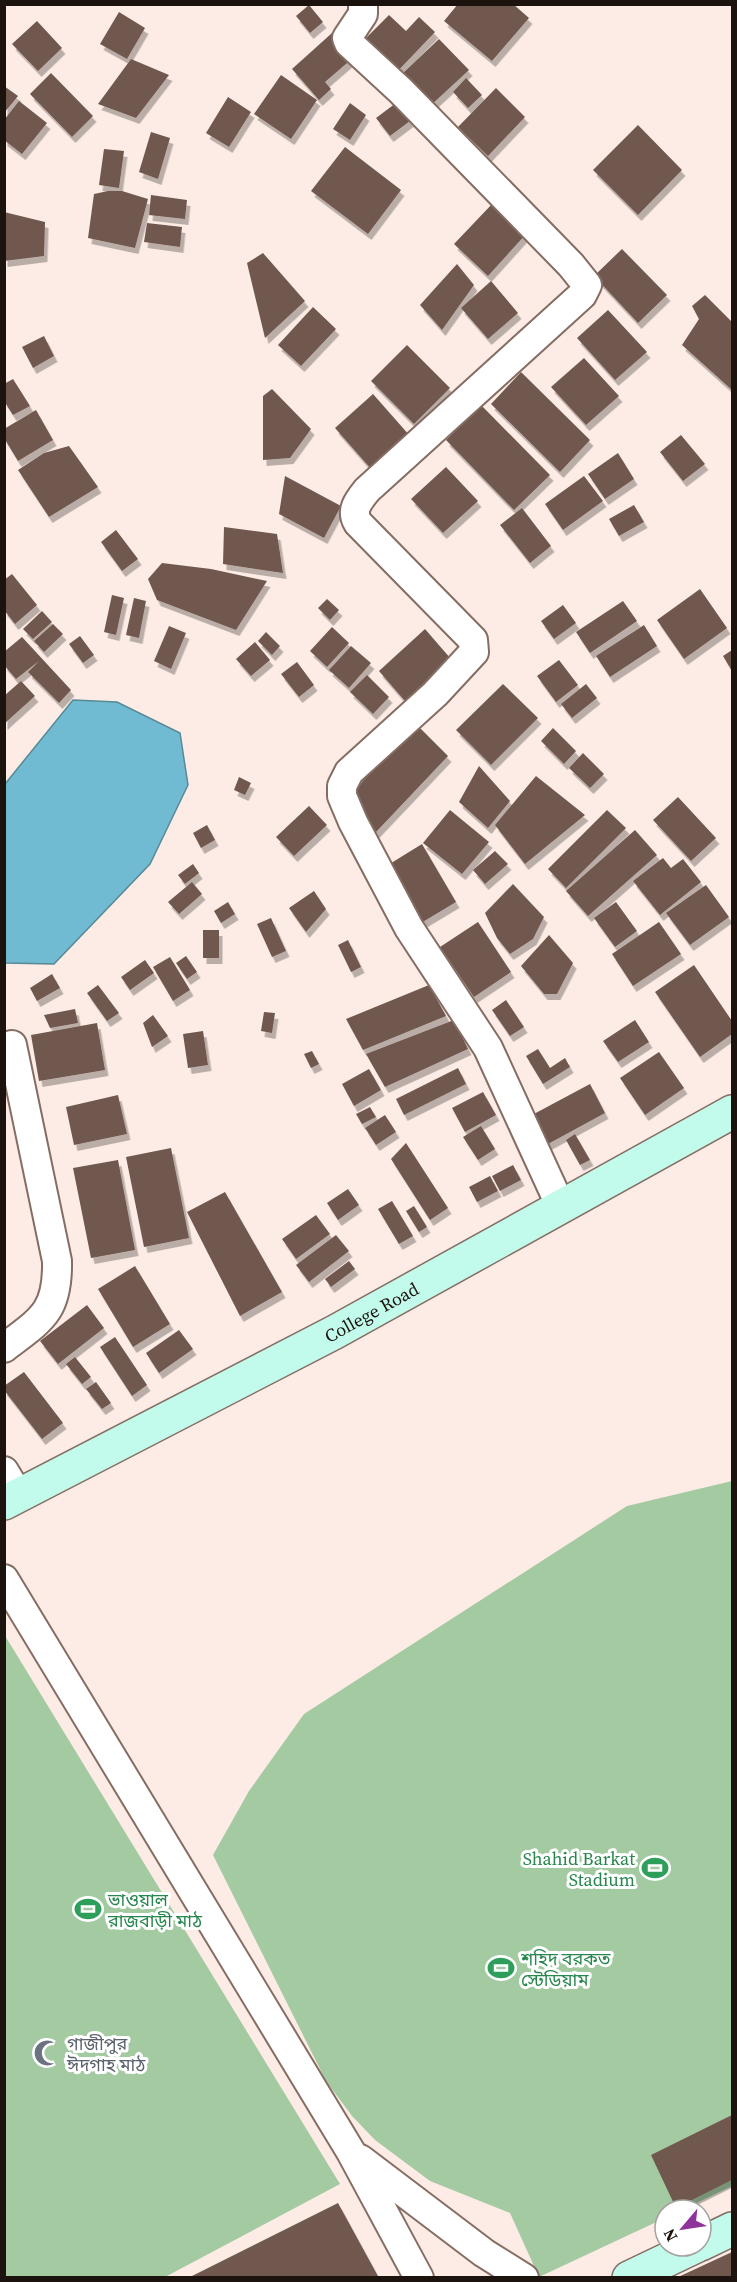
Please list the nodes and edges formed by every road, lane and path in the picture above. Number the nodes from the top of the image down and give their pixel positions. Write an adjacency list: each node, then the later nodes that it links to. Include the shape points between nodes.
1 (363, 4): 4 (street, via 363,14 347,38 349,43 409,99 587,285 582,295 356,504 357,523 473,640 474,652 435,694 349,772 342,786 353,822 409,928 488,1048)
2 (7, 1042): 5 (street, via 57,1261 57,1282 53,1303 41,1319)
3 (732, 1112): 4 (main road, College Road)
4 (561, 1207): 6 (main road, College Road, via 335,1332)
5 (4, 1348)
6 (10, 1490)
7 (4, 1579): 8 (street)
8 (351, 2152): 12 (street); 13 (street, via 484,2253)
9 (732, 2229): 10 (main road)
10 (713, 2238)
11 (670, 2258): 14 (main road)
12 (419, 2277)
13 (524, 2277)
14 (628, 2277)

